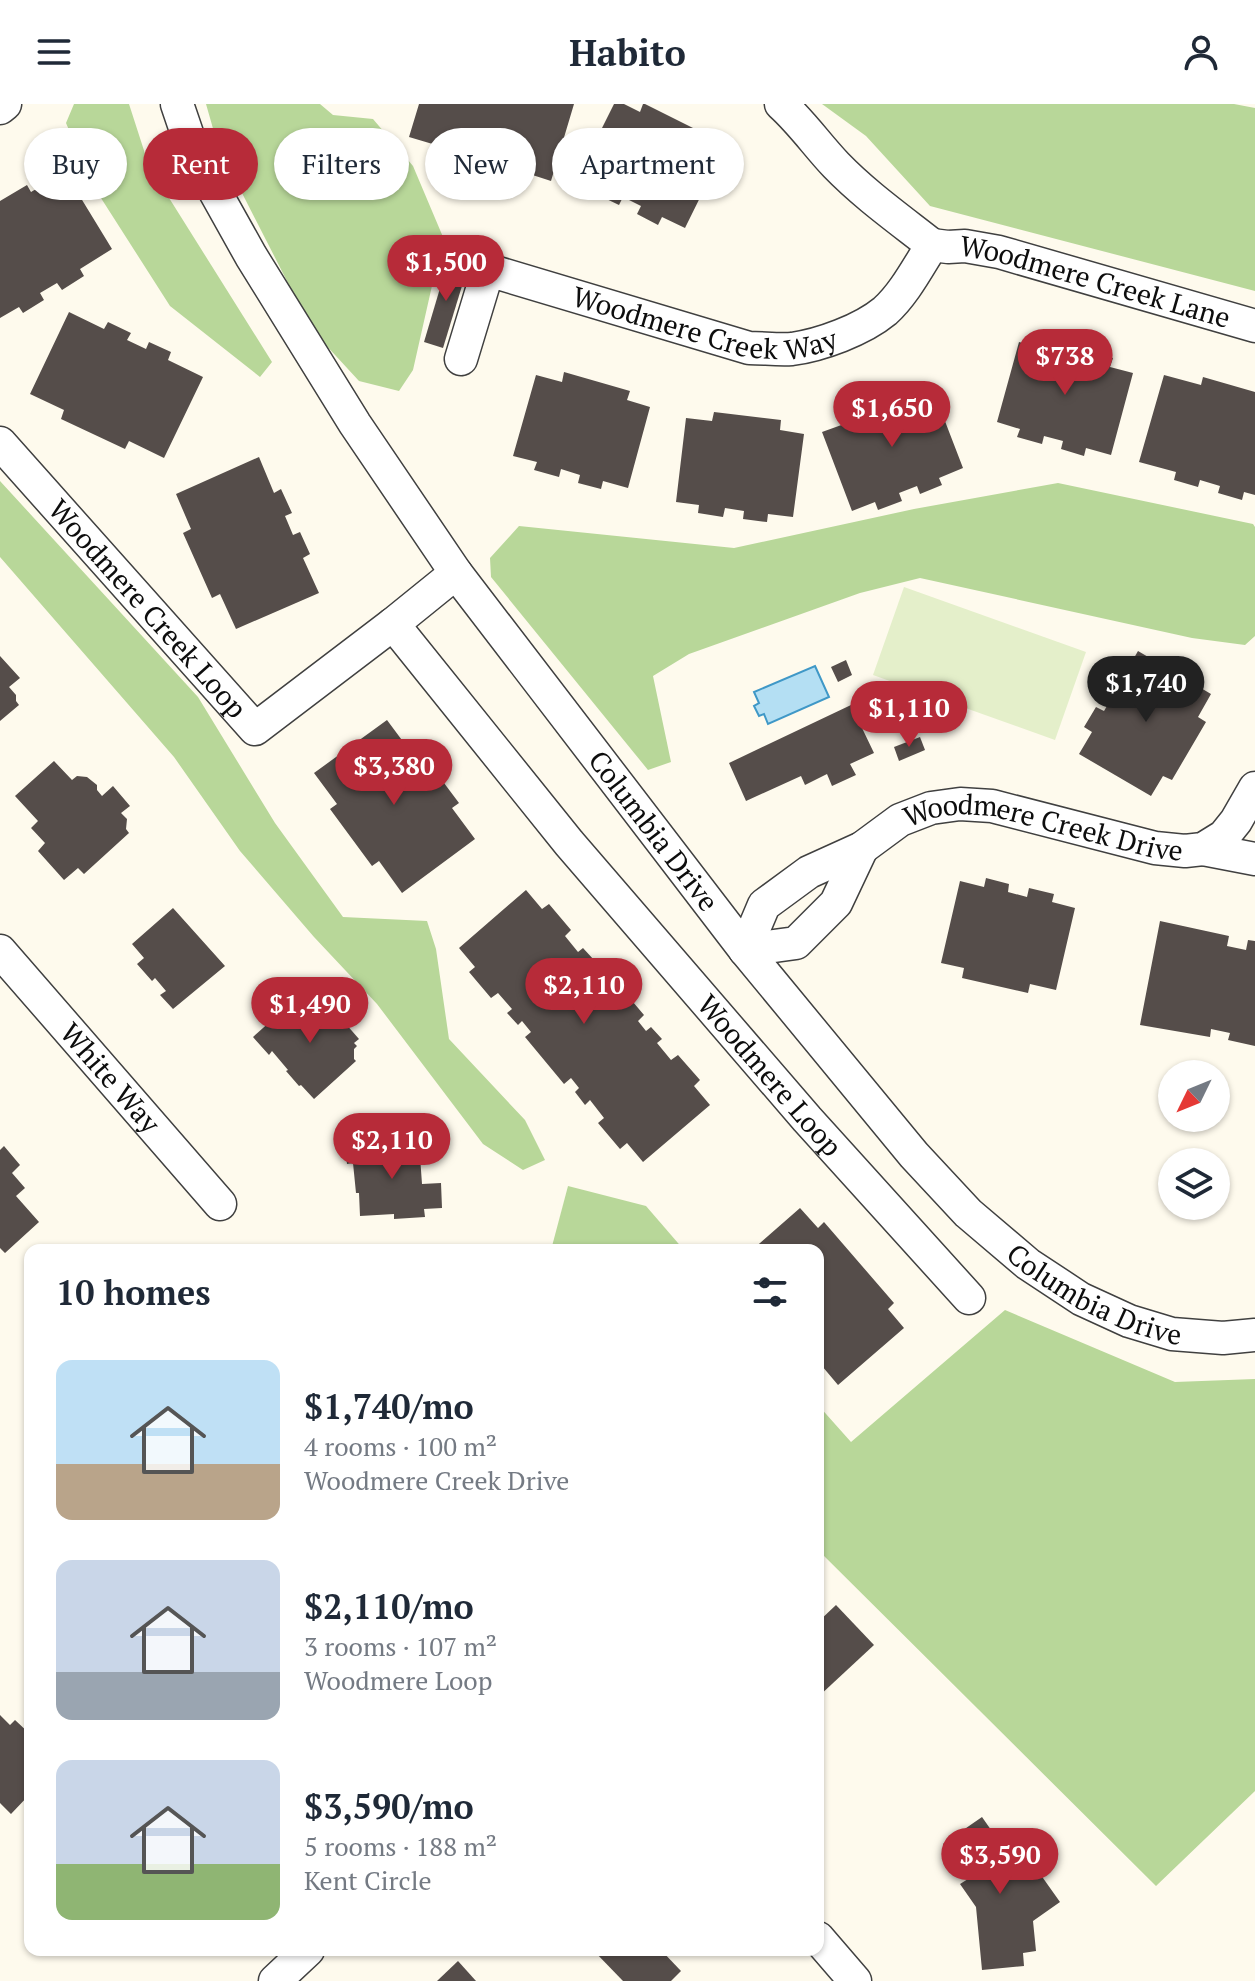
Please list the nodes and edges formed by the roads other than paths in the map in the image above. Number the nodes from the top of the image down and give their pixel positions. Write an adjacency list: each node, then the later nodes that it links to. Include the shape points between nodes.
1 (5, 104): 4 (street)
2 (177, 104): 9 (street, Columbia Drive, via 194,154 251,256)
3 (781, 104): 5 (street, via 871,198)
4 (0, 108)
5 (932, 245): 6 (street, Woodmere Creek Lane, via 999,252); 7 (street, Woodmere Creek Way, via 885,311 826,341 792,349 749,348 488,270)
6 (1255, 326)
7 (461, 359)
8 (0, 443): 10 (street, Woodmere Creek Loop, via 255,729)
9 (456, 573): 10 (street, Woodmere Creek Loop); 15 (street, Columbia Drive)
10 (393, 624): 18 (street, Woodmere Loop, via 569,843)
11 (1255, 788): 13 (street, Woodmere Creek Drive, via 1224,836)
12 (862, 848): 13 (street, Woodmere Creek Drive, via 900,820 960,804 992,806 1155,848); 15 (street, Woodmere Creek Drive, via 809,872 764,905); 15 (street, Woodmere Creek Drive, via 836,903 796,943)
13 (1203, 849): 14 (street)
14 (1255, 859)
15 (745, 950): 19 (street, Columbia Drive, via 914,1155 968,1213 1028,1264 1081,1299 1129,1321 1172,1334)
16 (0, 951): 17 (street, White Way)
17 (220, 1204)
18 (969, 1298)
19 (1255, 1335)
20 (824, 1945): 23 (street)
21 (302, 1956): 22 (street)
22 (275, 1981)
23 (855, 1981)

